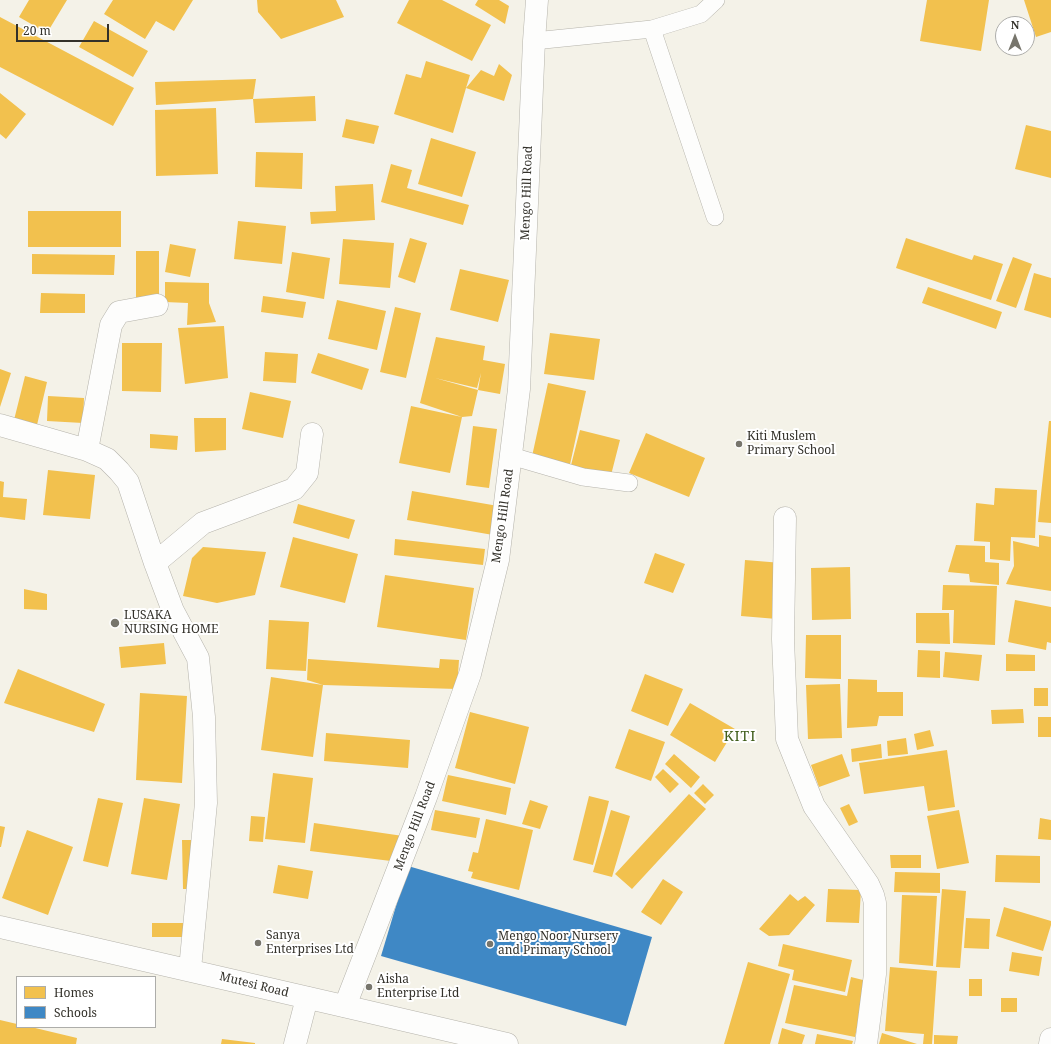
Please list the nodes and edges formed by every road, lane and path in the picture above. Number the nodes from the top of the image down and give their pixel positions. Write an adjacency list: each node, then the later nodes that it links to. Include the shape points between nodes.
1 (537, 0): 4 (street, Mengo Hill Road)
2 (716, 0): 3 (lane, via 701,14)
3 (652, 29): 4 (lane); 5 (lane)
4 (534, 41): 10 (street, Mengo Hill Road, via 519,389)
5 (715, 217)
6 (157, 305): 9 (street, via 119,312 111,325)
7 (0, 425): 9 (street)
8 (312, 434): 13 (street, via 307,473 294,489 203,523)
9 (87, 450): 13 (street, via 107,459 128,482)
10 (511, 456): 11 (lane, via 583,477); 17 (street, Mengo Hill Road, via 498,560 470,674 426,797)
11 (629, 482)
12 (785, 518): 22 (street, via 783,639 788,739 814,806 873,895 875,974)
13 (155, 564): 15 (street, via 172,611 198,658 204,717 206,803)
14 (0, 927): 15 (street, Mutesi Road)
15 (190, 969): 16 (street, Mutesi Road)
16 (307, 998): 17 (street, Mutesi Road); 20 (street)
17 (345, 1006): 18 (street, Mutesi Road)
18 (464, 1039): 21 (street, Mutesi Road)
19 (1051, 1039): 23 (street)
20 (295, 1044)
21 (507, 1044)
22 (866, 1044)
23 (1050, 1044)

